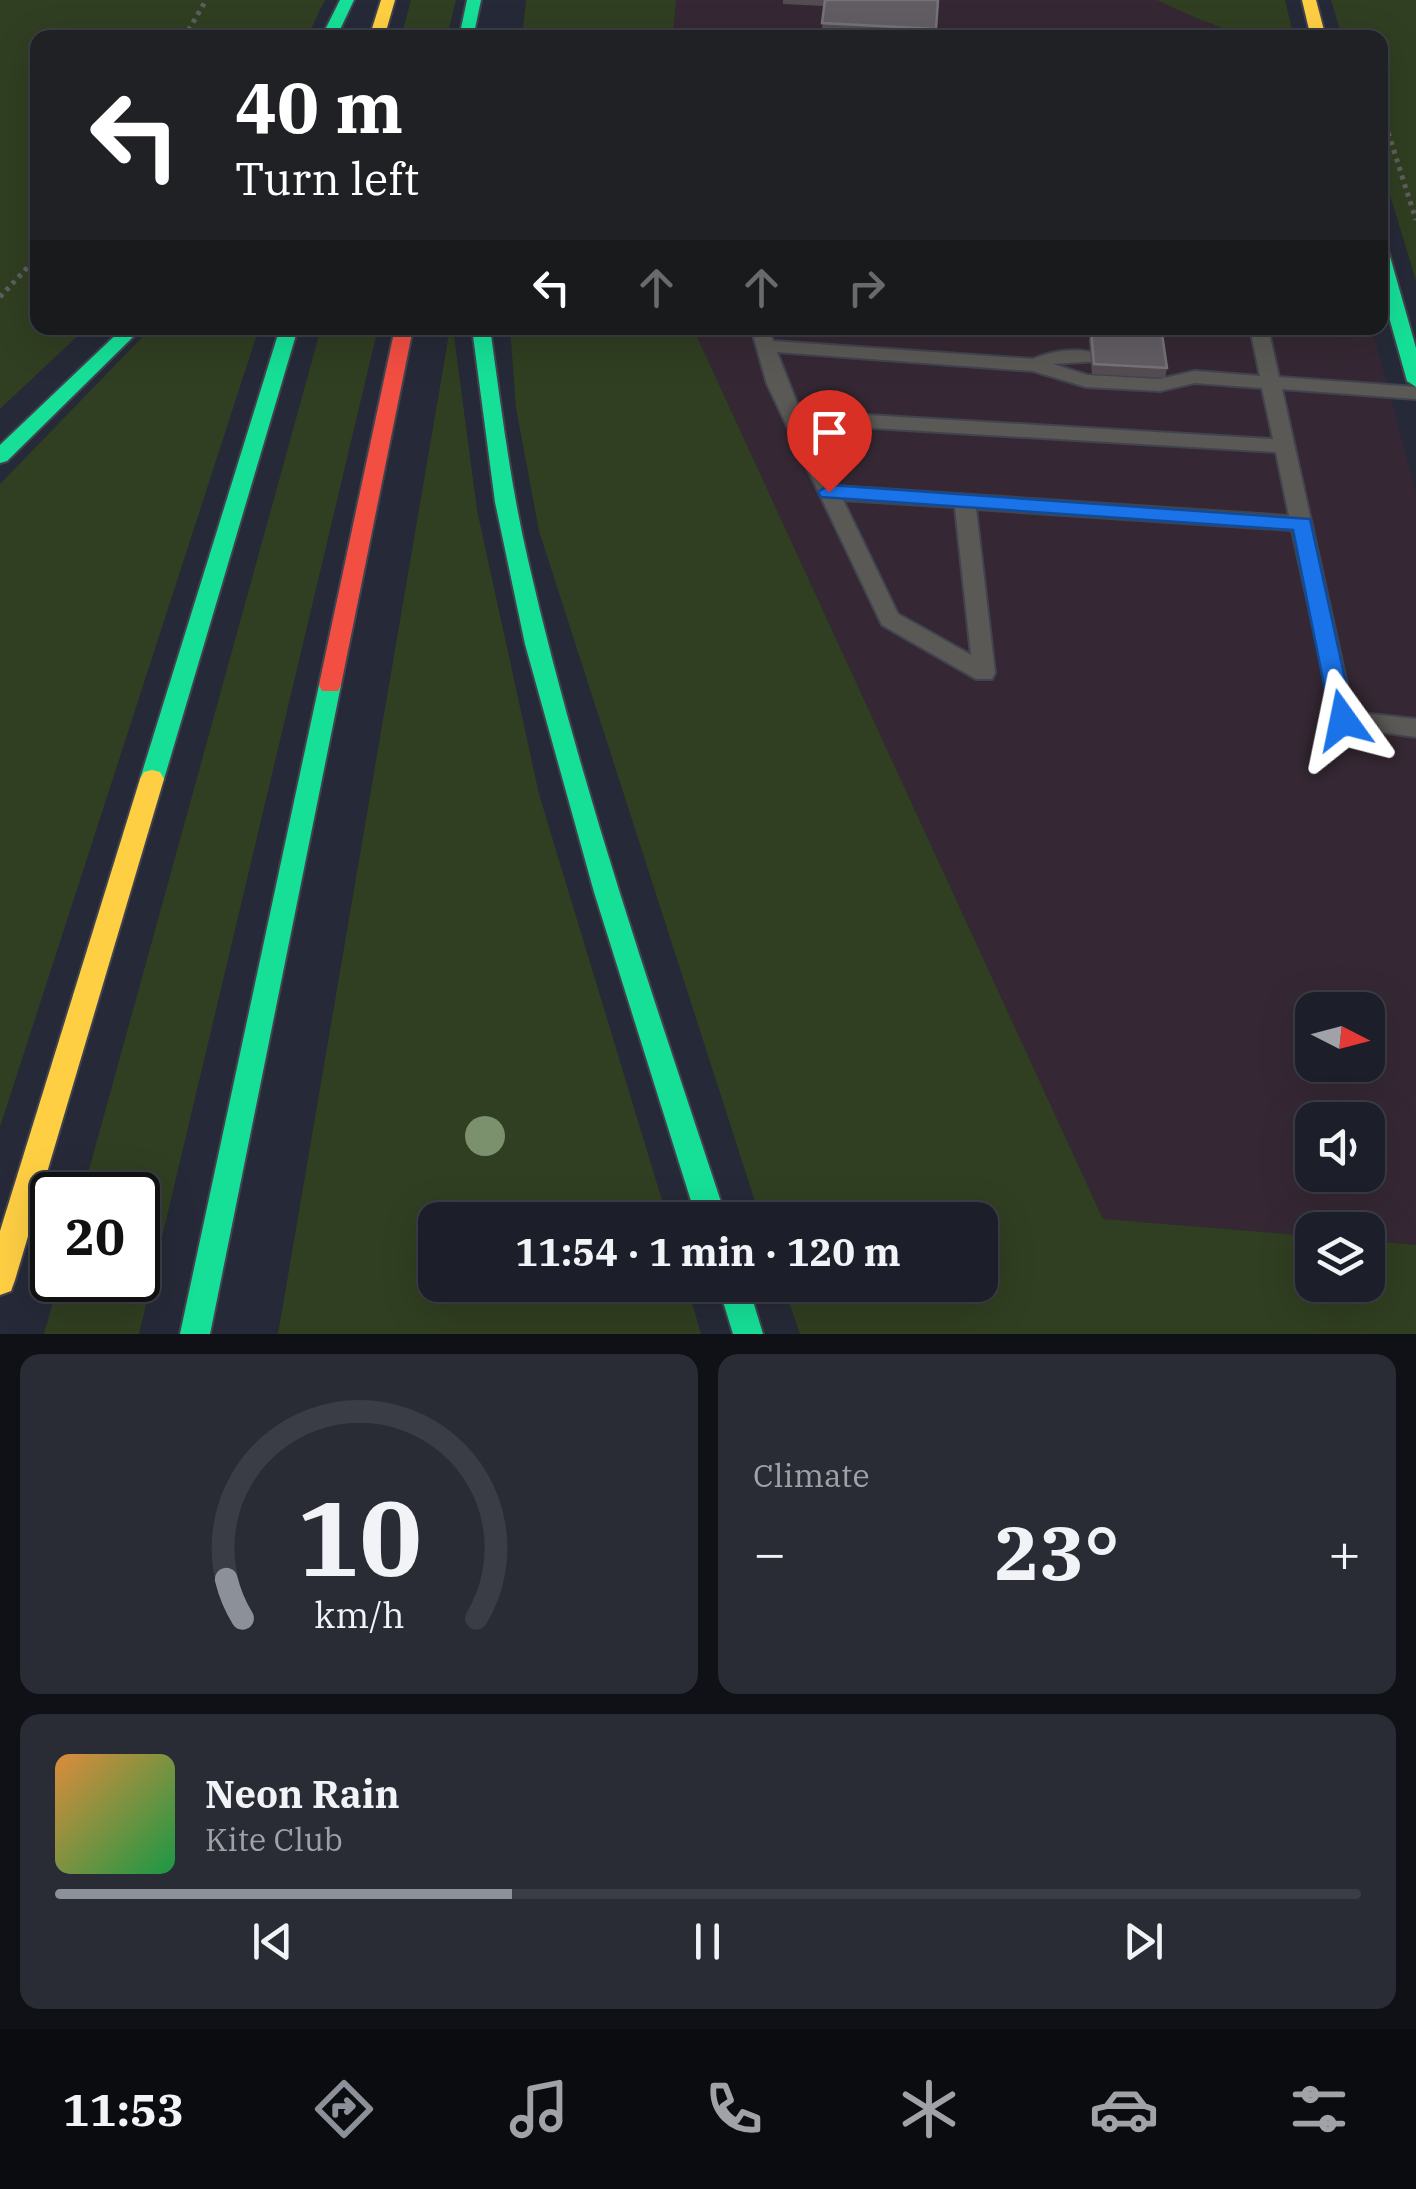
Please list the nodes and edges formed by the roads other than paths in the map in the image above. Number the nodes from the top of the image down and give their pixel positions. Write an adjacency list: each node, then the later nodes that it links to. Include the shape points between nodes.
1 (346, 0): 6 (main road)
2 (388, 0): 7 (main road)
3 (474, 0): 8 (main road)
4 (491, 0): 9 (main road)
5 (1308, 0): 10 (main road)
6 (332, 30)
7 (379, 30)
8 (468, 30)
9 (489, 30)
10 (1317, 30)
11 (1388, 282): 22 (main road)
12 (126, 335): 27 (main road)
13 (286, 335): 33 (main road)
14 (403, 335): 35 (main road)
15 (483, 335): 32 (main road, via 488,405 517,564 572,783)
16 (1261, 335): 23 (lane)
17 (763, 337): 20 (lane); 25 (lane)
18 (1092, 357): 20 (lane, via 1052,358)
19 (1162, 365): 21 (lane)
20 (1035, 366): 21 (lane, via 1086,382 1160,385)
21 (1195, 377): 23 (lane)
22 (1416, 382)
23 (1271, 383): 24 (lane); 26 (lane)
24 (1416, 393)
25 (793, 417): 26 (lane); 28 (lane)
26 (1284, 446): 30 (lane)
27 (0, 456)
28 (829, 492): 29 (lane); 29 (lane, via 890,619 984,673)
29 (964, 502): 30 (lane)
30 (1302, 524): 31 (lane, via 1343,720)
31 (1416, 728)
32 (706, 1202)
33 (0, 1280)
34 (738, 1302): 36 (main road)
35 (195, 1334)
36 (748, 1334)

